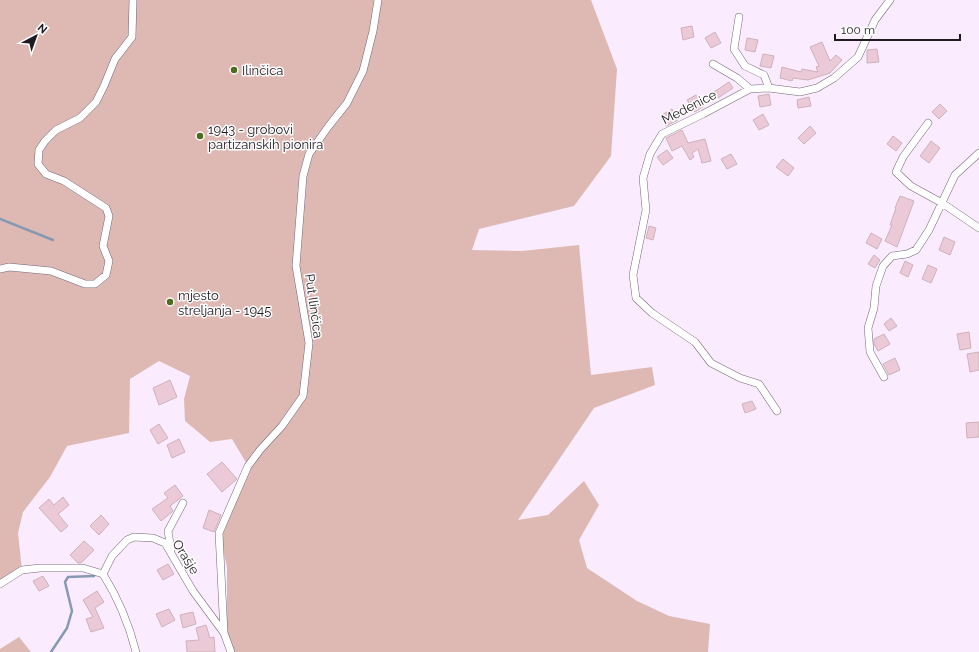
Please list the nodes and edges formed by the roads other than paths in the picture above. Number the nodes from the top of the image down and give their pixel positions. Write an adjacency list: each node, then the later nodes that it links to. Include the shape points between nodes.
1 (133, 0): 12 (street, via 132,37 115,59 96,102 80,118 56,130 39,150 38,164 46,174 106,208 109,216 103,246 109,261 106,275 95,284 85,284 51,271 8,267)
2 (378, 0): 19 (street, Put Ilinčica, via 363,71 348,103 309,154 303,176 296,266 308,343 303,396 282,426 248,466 220,533)
3 (890, 0): 6 (street, Medenice, via 875,20 858,57 834,78 817,88 800,92)
4 (739, 17): 6 (street, via 734,49 745,66 764,75)
5 (713, 64): 7 (street)
6 (769, 88): 7 (street, Medenice)
7 (750, 89): 14 (street, Medenice, via 662,134 650,154 643,178 646,210 633,276 636,298 652,313 695,342 711,364 759,384)
8 (928, 123): 10 (street, via 903,157 896,172 911,186)
9 (979, 153): 10 (street, via 955,175)
10 (942, 203): 11 (street); 13 (street, via 916,250 892,256 884,266 876,286 874,308 868,328 870,352)
11 (979, 228)
12 (0, 269)
13 (884, 377)
14 (777, 411)
15 (183, 503): 16 (street, via 168,531)
16 (171, 552): 17 (street, Orašje, via 165,543 153,538 134,536 112,556); 19 (street, Orašje, via 193,591)
17 (103, 574): 18 (street, via 83,568 40,568 22,570); 20 (street, via 120,605)
18 (0, 584)
19 (224, 633): 21 (street, Orašje)
20 (136, 652)
21 (231, 652)

